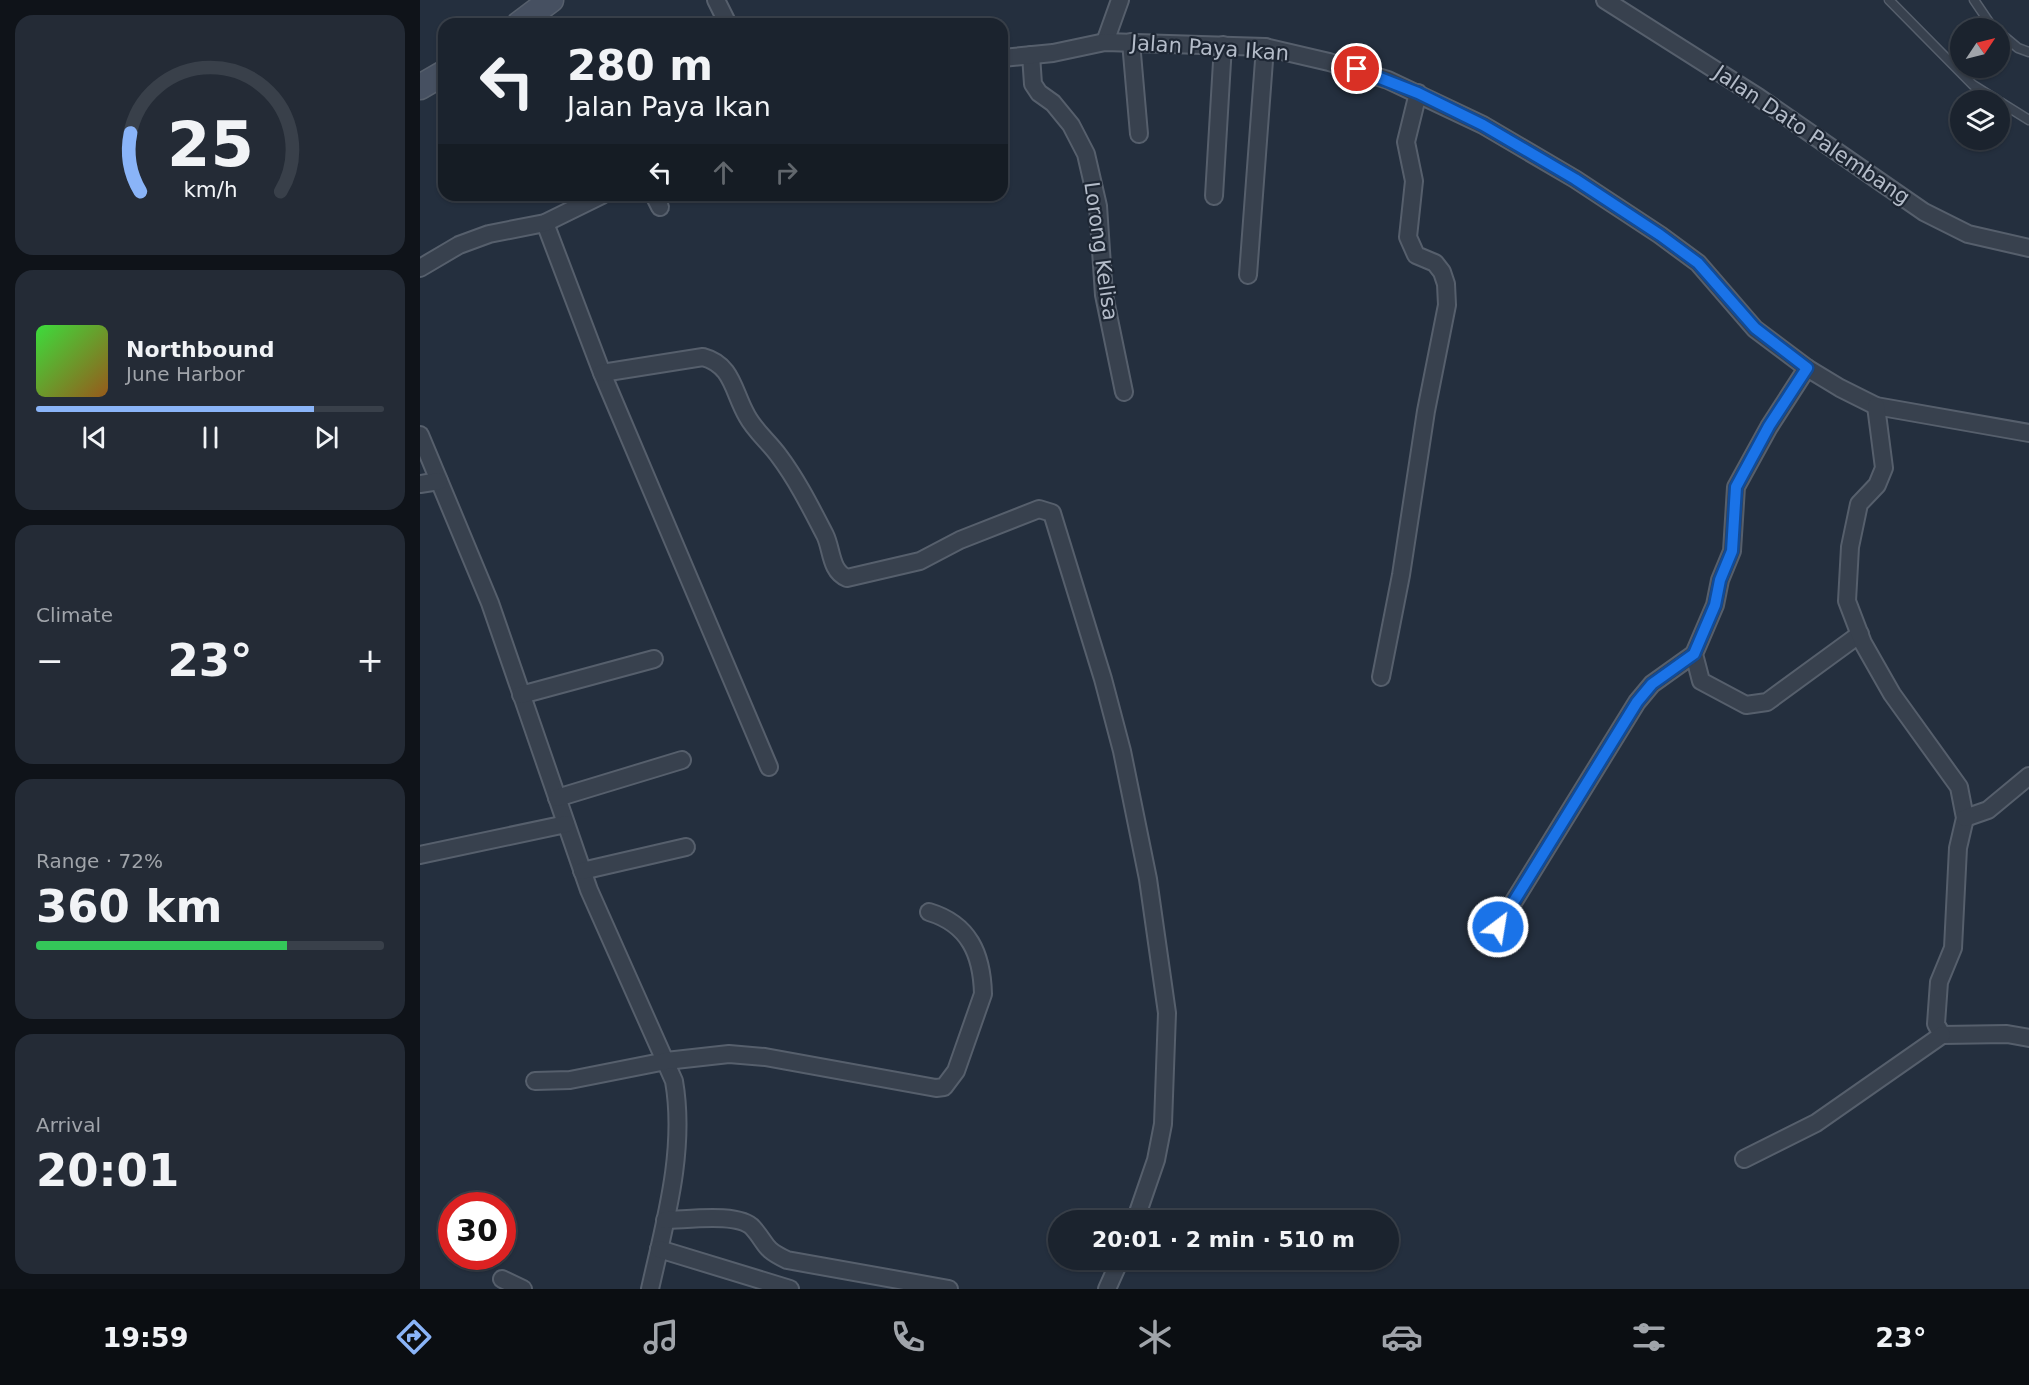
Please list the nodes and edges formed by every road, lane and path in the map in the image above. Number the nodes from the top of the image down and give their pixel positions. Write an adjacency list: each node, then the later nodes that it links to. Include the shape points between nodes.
1 (551, 0): 7 (main road)
2 (716, 0): 8 (street)
3 (1120, 0): 11 (street)
4 (1605, 0): 28 (street, Jalan Dato Palembang, via 1758,97 1924,212 1968,234)
5 (1889, 0): 20 (lane)
6 (1974, 0): 9 (lane)
7 (527, 18)
8 (725, 18)
9 (1986, 18)
10 (2010, 41): 15 (lane)
11 (1105, 42): 12 (street, Jalan Paya Ikan); 16 (street, Jalan Paya Ikan)
12 (1131, 42): 13 (street, Jalan Paya Ikan); 24 (street)
13 (1223, 45): 14 (street, Jalan Paya Ikan); 25 (street)
14 (1265, 47): 21 (street, Jalan Paya Ikan, via 1357,69); 30 (street)
15 (2029, 52)
16 (1031, 55): 17 (street, Jalan Paya Ikan); 33 (street, Lorong Kelisa, via 1033,84 1071,125 1086,154 1098,206 1104,295)
17 (1008, 57)
18 (438, 76): 19 (main road)
19 (420, 87)
20 (1981, 90)
21 (1418, 93): 31 (street, Jalan Paya Ikan, via 1483,125 1660,235 1698,263 1755,328); 42 (street, via 1406,142 1414,181 1408,237 1416,255 1435,263 1442,272 1447,305)
22 (2010, 108): 23 (lane)
23 (2029, 120)
24 (1139, 134)
25 (1214, 196)
26 (590, 201): 27 (street)
27 (545, 223): 29 (street, via 489,234 459,245); 32 (street)
28 (2029, 248)
29 (420, 268)
30 (1248, 274)
31 (1807, 368): 34 (street, Jalan Paya Ikan); 40 (street, via 1736,487 1732,551)
32 (602, 373): 45 (street); 60 (street, via 703,357 725,368 747,417 805,496 828,540 837,571 847,578 920,561 960,540 1039,510 1052,513 1122,751 1148,879 1167,1012 1163,1124 1156,1160)
33 (1124, 392)
34 (1876, 406): 35 (street, Jalan Paya Ikan); 39 (street, via 1884,468 1877,485 1859,504 1850,547 1847,601)
35 (2029, 433)
36 (420, 435): 37 (street)
37 (439, 481): 38 (street); 43 (street, via 490,603)
38 (420, 484)
39 (1860, 634): 40 (street, via 1767,702 1746,705 1701,681); 48 (street, via 1892,694 1959,787)
40 (1694, 654): 54 (street, via 1652,684 1637,702)
41 (654, 659): 43 (street)
42 (1381, 676)
43 (521, 695): 47 (street)
44 (682, 760): 47 (street)
45 (769, 767)
46 (2029, 776): 48 (street, via 1988,810)
47 (557, 798): 49 (street)
48 (1965, 818): 55 (street, via 1958,849 1953,948 1939,982 1936,1024)
49 (566, 824): 51 (street); 52 (street)
50 (686, 847): 52 (street)
51 (420, 855)
52 (582, 871): 57 (street)
53 (929, 912): 57 (street, via 951,921 968,937 982,981 983,994 956,1071 944,1087 765,1057 729,1054)
54 (1498, 927)
55 (1942, 1035): 56 (street, via 2007,1034); 59 (street, via 1816,1123)
56 (2029, 1038)
57 (666, 1061): 58 (street, via 570,1080); 61 (street, via 679,1111)
58 (535, 1081)
59 (1744, 1159)
60 (1139, 1210)
61 (665, 1220): 62 (street); 68 (street, via 741,1219 753,1227 772,1253 787,1260)
62 (659, 1249): 66 (street); 67 (street)
63 (1116, 1270): 69 (street)
64 (502, 1279): 65 (street)
65 (523, 1289)
66 (650, 1289)
67 (790, 1289)
68 (949, 1289)
69 (1107, 1289)

